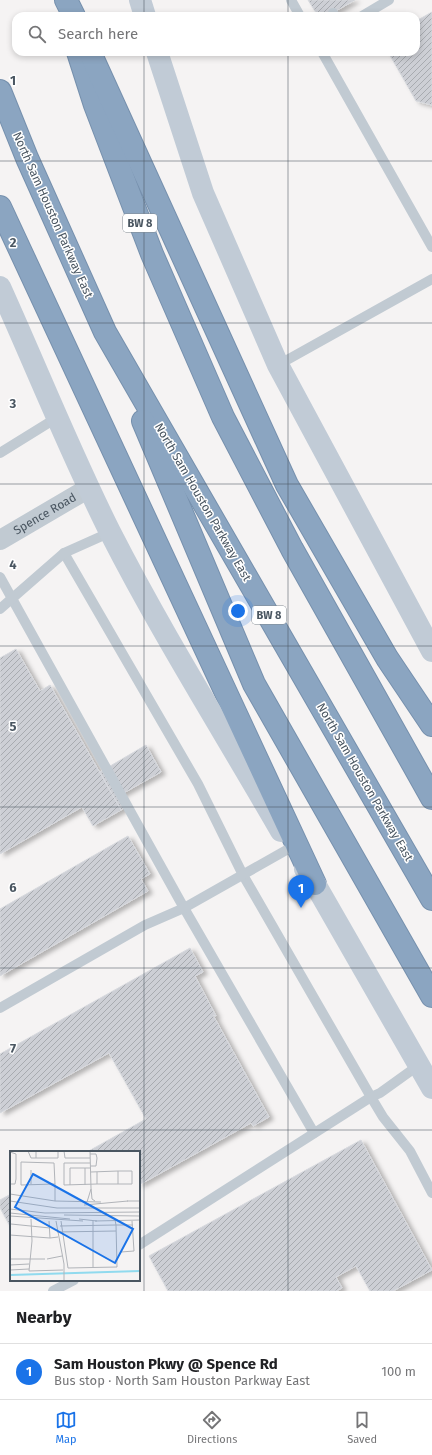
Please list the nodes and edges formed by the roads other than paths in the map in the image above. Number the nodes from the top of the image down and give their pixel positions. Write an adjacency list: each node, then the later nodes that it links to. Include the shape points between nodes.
1 (61, 0): 6 (highway)
2 (66, 0): 7 (highway)
3 (140, 0): 8 (main road)
4 (290, 0): 9 (lane)
5 (389, 0): 10 (lane)
6 (65, 12)
7 (72, 12)
8 (144, 12)
9 (298, 12)
10 (369, 12)
11 (79, 56): 33 (highway, BW 8, via 95,105 152,254 223,417 292,549)
12 (92, 56): 32 (highway, via 287,485 387,658)
13 (158, 56): 21 (main road, via 203,193)
14 (324, 56): 17 (lane)
15 (0, 91): 20 (highway, North Sam Houston Parkway East / BW 8, via 27,158)
16 (0, 208): 36 (highway)
17 (432, 247)
18 (432, 278): 21 (lane)
19 (0, 287): 22 (main road)
20 (105, 332): 37 (highway, North Sam Houston Parkway East / BW 8); 39 (highway, via 254,684)
21 (278, 364): 31 (main road)
22 (58, 417): 23 (lane); 24 (main road)
23 (0, 453)
24 (89, 488): 25 (main road); 26 (street, Spence Road)
25 (110, 532): 27 (lane); 34 (main road)
26 (0, 540)
27 (64, 553): 29 (lane); 35 (lane, via 198,784)
28 (0, 576): 29 (lane)
29 (12, 598): 30 (lane); 38 (lane)
30 (0, 609)
31 (432, 651)
32 (432, 725)
33 (432, 798)
34 (290, 848): 35 (lane); 36 (main road)
35 (243, 875): 38 (lane); 43 (lane)
36 (315, 884): 41 (main road)
37 (432, 899)
38 (184, 908): 40 (lane, via 145,924); 44 (lane)
39 (432, 996)
40 (0, 1008)
41 (419, 1065): 42 (main road); 43 (lane)
42 (432, 1088)
43 (371, 1097): 44 (lane); 45 (lane, via 410,1151)
44 (314, 1133): 46 (lane)
45 (432, 1193)
46 (140, 1244)
47 (72, 1281): 48 (lane)
48 (53, 1291)

